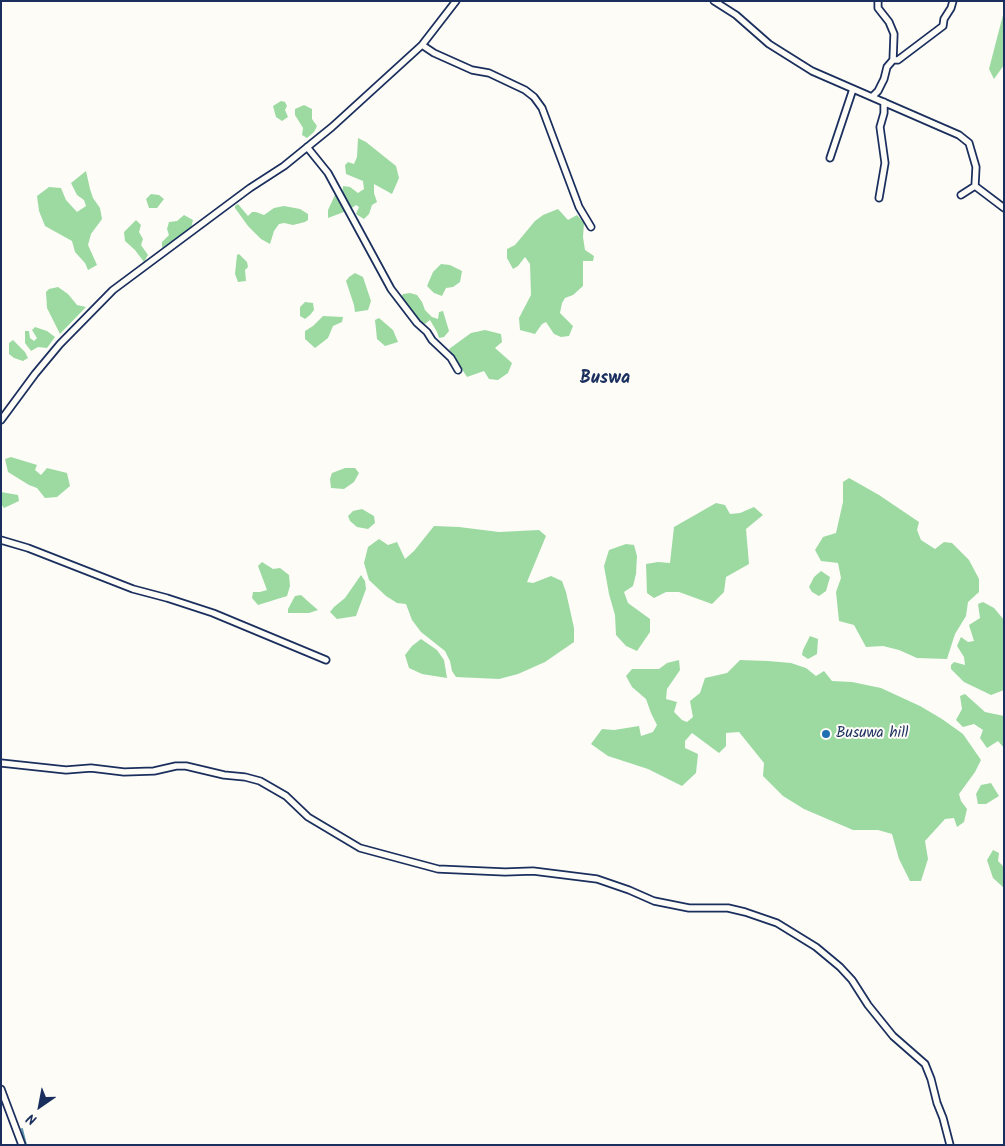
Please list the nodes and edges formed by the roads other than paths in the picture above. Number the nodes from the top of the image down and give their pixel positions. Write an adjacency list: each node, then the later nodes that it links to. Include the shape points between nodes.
1 (456, 1): 5 (street)
2 (714, 1): 7 (street, via 736,15 768,44 812,71)
3 (878, 1): 6 (street, via 878,8 894,34)
4 (952, 1): 6 (street, via 940,29 898,60)
5 (422, 45): 10 (street); 16 (street, via 472,70 525,90 534,97 542,108 579,206)
6 (893, 60): 8 (street)
7 (853, 89): 8 (street); 11 (street)
8 (872, 97): 9 (street)
9 (884, 102): 12 (street, via 953,132 969,143 976,167); 14 (street, via 880,128 885,163)
10 (307, 147): 17 (street, via 328,173 391,289 417,324 452,358); 18 (street, via 113,290 35,374)
11 (830, 158)
12 (975, 186): 13 (street); 15 (street)
13 (961, 195)
14 (879, 198)
15 (1004, 208)
16 (591, 227)
17 (458, 370)
18 (1, 420)
19 (1, 540): 20 (street, via 133,589 213,613)
20 (326, 660)
21 (1, 763): 24 (street, via 124,772 186,766 245,777 260,781 286,796 308,817 360,848 438,869 534,870 597,879 654,901 689,908 728,908 777,923 816,947 840,967 893,1036 925,1064)
22 (1, 1089): 23 (street)
23 (22, 1145)
24 (950, 1145)

